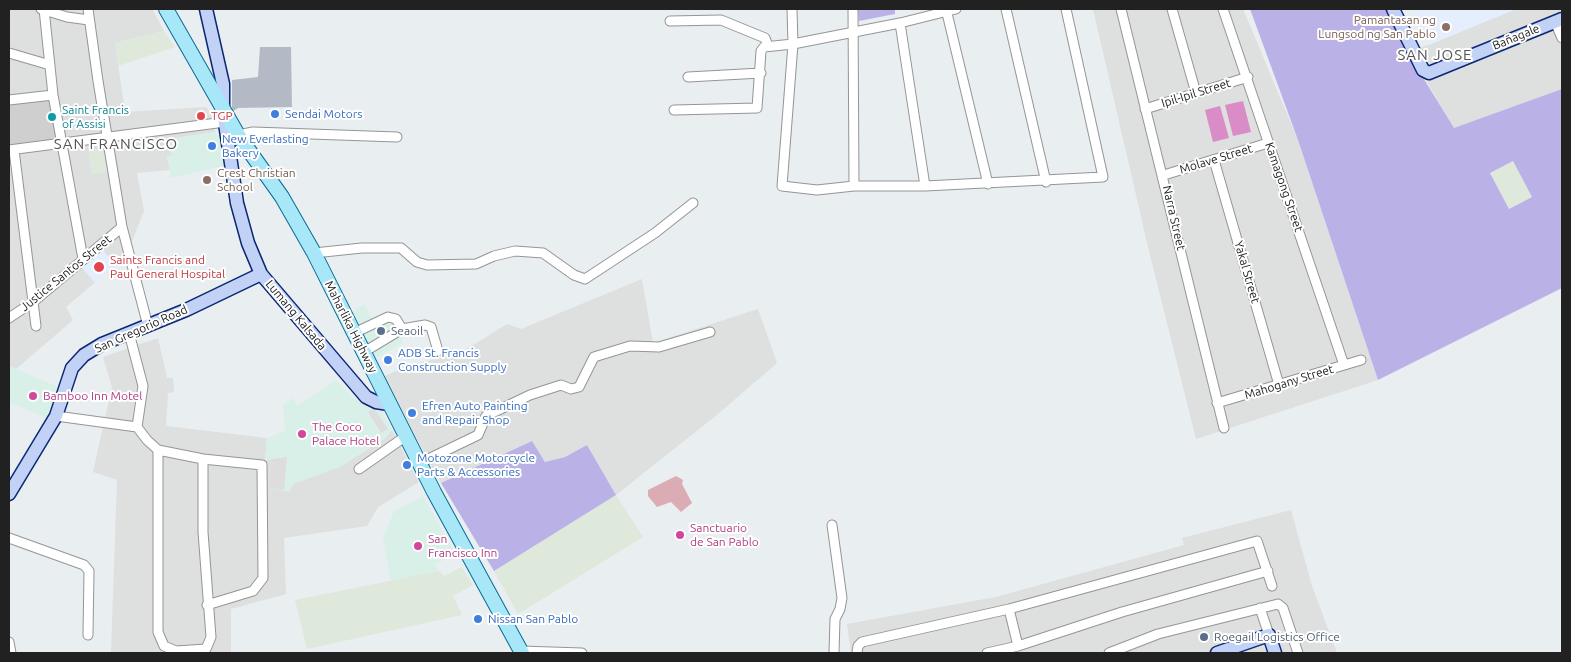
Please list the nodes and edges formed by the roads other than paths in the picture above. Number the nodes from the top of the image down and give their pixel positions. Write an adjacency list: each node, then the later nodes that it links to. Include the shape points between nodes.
1 (42, 9): 15 (street); 24 (street)
2 (88, 9): 15 (street)
3 (166, 9): 33 (main road, Maharlika Highway)
4 (206, 9): 33 (street, Lumang Kalsada, via 223,84)
5 (792, 9): 21 (street)
6 (853, 9): 19 (street)
7 (956, 9): 14 (street)
8 (1006, 9): 42 (street)
9 (1066, 9): 42 (street, via 1103,177)
10 (1121, 9): 31 (street, Narra Street)
11 (1172, 9): 28 (street)
12 (1224, 9): 27 (street, Kamagong Street)
13 (1393, 9): 16 (street, Bañagale, via 1423,70 1429,73)
14 (946, 10): 18 (street); 43 (street)
15 (89, 20): 36 (street)
16 (1558, 20): 20 (street)
17 (670, 21): 22 (street, via 721,20 765,38)
18 (900, 23): 19 (street); 45 (street)
19 (854, 32): 21 (street); 44 (street)
20 (1562, 38)
21 (793, 44): 22 (street); 44 (street, via 782,186 816,190)
22 (768, 46): 25 (street, via 761,51)
23 (9, 53): 24 (street)
24 (50, 65): 29 (street)
25 (761, 73): 26 (street); 32 (street, via 757,108)
26 (688, 77)
27 (1248, 77): 28 (street, Ipil-Ipil Street); 38 (street, Kamagong Street)
28 (1196, 93): 31 (street, Ipil-Ipil Street)
29 (53, 95): 30 (street); 37 (street)
30 (9, 100)
31 (1145, 109): 41 (street, Narra Street)
32 (674, 110)
33 (224, 116): 34 (main road, Maharlika Highway); 36 (street); 50 (street, Lumang Kalsada, via 237,203)
34 (238, 136): 35 (street, via 253,132); 48 (main road, Maharlika Highway, via 282,197)
35 (397, 137)
36 (107, 138): 37 (street); 47 (street)
37 (63, 143): 39 (street); 49 (street)
38 (1268, 143): 40 (street, Molave Street); 62 (street, Kamagong Street)
39 (12, 150): 51 (street)
40 (1214, 160): 41 (street, Molave Street); 63 (street, Yakal Street)
41 (1164, 175): 64 (street, Narra Street)
42 (1046, 182): 43 (street)
43 (988, 184): 45 (street)
44 (854, 186): 45 (street)
45 (925, 186)
46 (692, 203): 48 (street, via 656,233 585,279 543,253 516,251 476,264 427,265 417,262 400,248)
47 (122, 227): 49 (street, Justice Santos Street); 54 (street)
48 (314, 252): 58 (main road, Maharlika Highway)
49 (83, 258): 51 (street, Justice Santos Street)
50 (261, 274): 54 (street, San Gregorio Road); 65 (street, Lumang Kalsada, via 366,397)
51 (33, 302): 52 (street, Justice Santos Street); 53 (street)
52 (9, 318)
53 (36, 326)
54 (148, 326): 57 (street, San Gregorio Road)
55 (402, 329): 58 (street, via 396,319 388,317); 59 (street, via 431,327); 60 (street)
56 (710, 332): 72 (street, via 659,347 630,346 594,357 579,386 572,389 562,385 543,390 486,416 478,435)
57 (129, 333): 66 (street, San Gregorio Road, via 84,355 72,368); 67 (street, via 143,386)
58 (354, 333): 60 (main road, Maharlika Highway)
59 (438, 351)
60 (364, 352): 65 (main road, Maharlika Highway)
61 (1361, 360): 62 (street, Mahogany Street)
62 (1344, 365): 63 (street, Mahogany Street)
63 (1279, 385): 64 (street, Mahogany Street)
64 (1217, 403): 68 (street, Narra Street)
65 (389, 404): 69 (main road, Maharlika Highway)
66 (56, 416): 67 (street); 74 (street, San Gregorio Road)
67 (137, 427): 70 (street)
68 (1224, 428)
69 (406, 436): 72 (main road, Maharlika Highway); 73 (street)
70 (158, 450): 71 (street); 79 (street, via 158,632 164,646 176,651 206,649 211,637)
71 (203, 459): 79 (street); 79 (street, via 262,465 263,484 262,578 253,591)
72 (420, 463): 87 (main road, Maharlika Highway)
73 (359, 470)
74 (9, 494)
75 (832, 526): 90 (street, via 842,598 834,624)
76 (9, 538): 82 (street, via 84,565 89,571)
77 (1268, 571): 78 (street); 81 (street, via 1257,541); 85 (street, via 1122,612)
78 (1272, 586)
79 (207, 605)
80 (1260, 608): 83 (street); 93 (street, via 1158,634); 96 (street, via 1278,604 1283,608)
81 (1009, 610): 85 (street); 91 (street, via 862,642)
82 (88, 635)
83 (1269, 635): 86 (street); 95 (street)
84 (9, 642): 88 (street)
85 (1018, 646): 92 (street)
86 (1233, 651): 94 (street)
87 (522, 652): 89 (street)
88 (11, 653)
89 (582, 653)
90 (834, 653)
91 (857, 653)
92 (987, 653)
93 (1109, 653)
94 (1217, 653)
95 (1275, 653)
96 (1298, 653)

